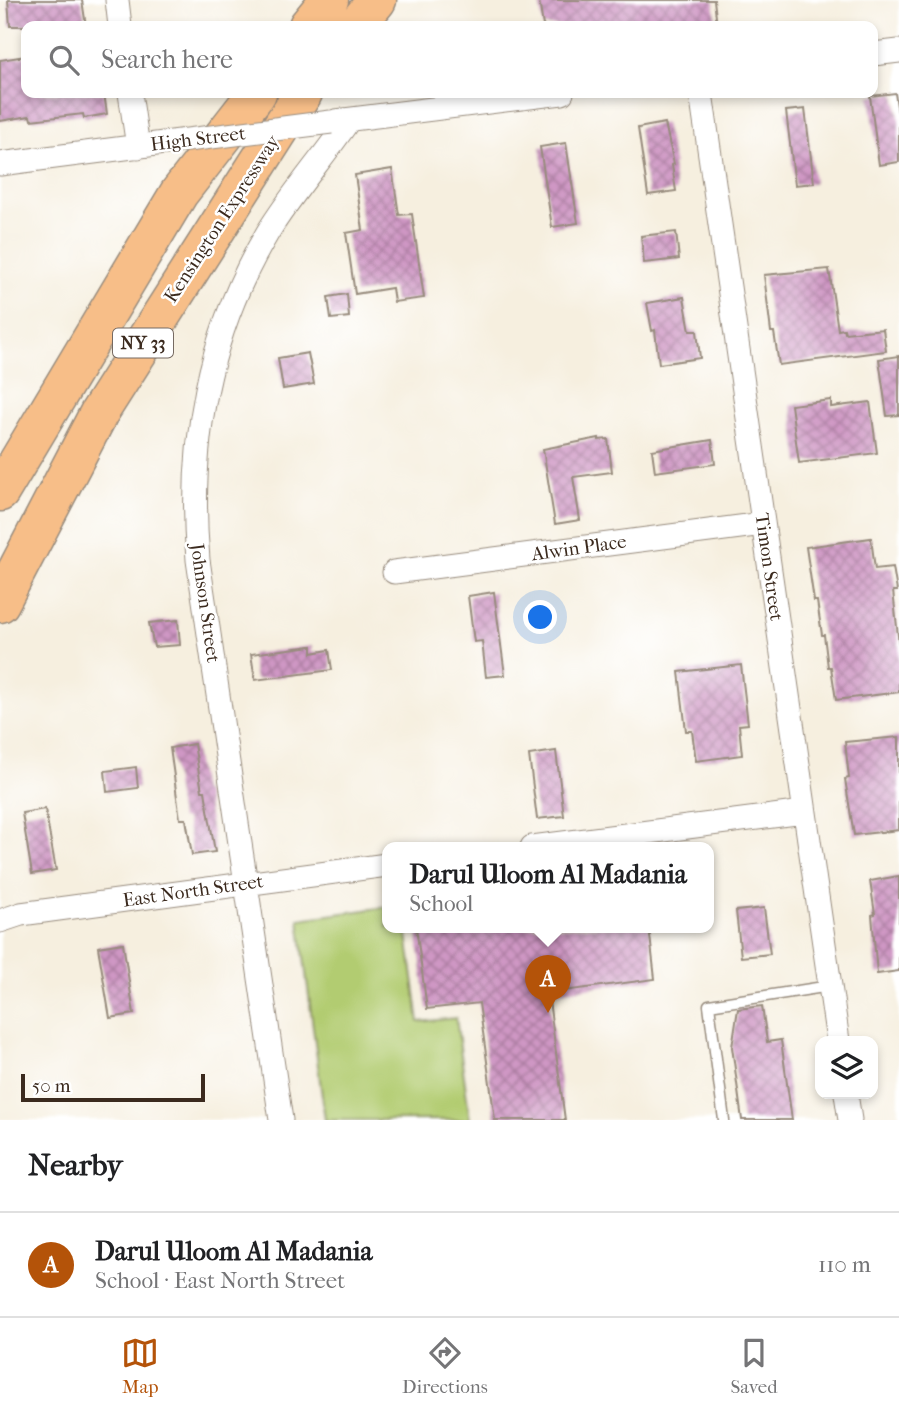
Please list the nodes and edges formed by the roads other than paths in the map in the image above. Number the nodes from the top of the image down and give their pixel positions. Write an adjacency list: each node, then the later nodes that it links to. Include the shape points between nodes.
1 (117, 0): 4 (street)
2 (329, 0): 5 (highway)
3 (377, 0): 6 (highway)
4 (119, 21)
5 (312, 21)
6 (360, 21)
7 (899, 51): 8 (street)
8 (878, 53)
9 (131, 98): 15 (street)
10 (253, 98): 17 (highway, NY 33, via 179,193)
11 (300, 98): 20 (highway, Kensington Expressway / NY 33, via 99,412)
12 (522, 98): 14 (street, High Street)
13 (702, 98): 18 (street, Timon Street)
14 (340, 121): 15 (street, High Street, bridge); 24 (street, Johnson Street, via 323,158 287,204 246,272 211,365 200,419 194,487 198,560)
15 (138, 147): 16 (street, High Street)
16 (0, 164)
17 (0, 492)
18 (763, 524): 19 (street, Alwin Place); 21 (street, Timon Street)
19 (394, 572)
20 (0, 603)
21 (804, 811): 22 (street); 26 (street, Timon Street)
22 (569, 842)
23 (382, 866): 24 (street, East North Street)
24 (246, 884): 25 (street, East North Street, via 21,914); 29 (street, Johnson Street)
25 (0, 922)
26 (830, 986): 27 (street, Timon Street); 30 (lane, via 709,1005)
27 (837, 1036)
28 (847, 1099): 31 (street)
29 (281, 1120)
30 (724, 1120)
31 (850, 1120)

